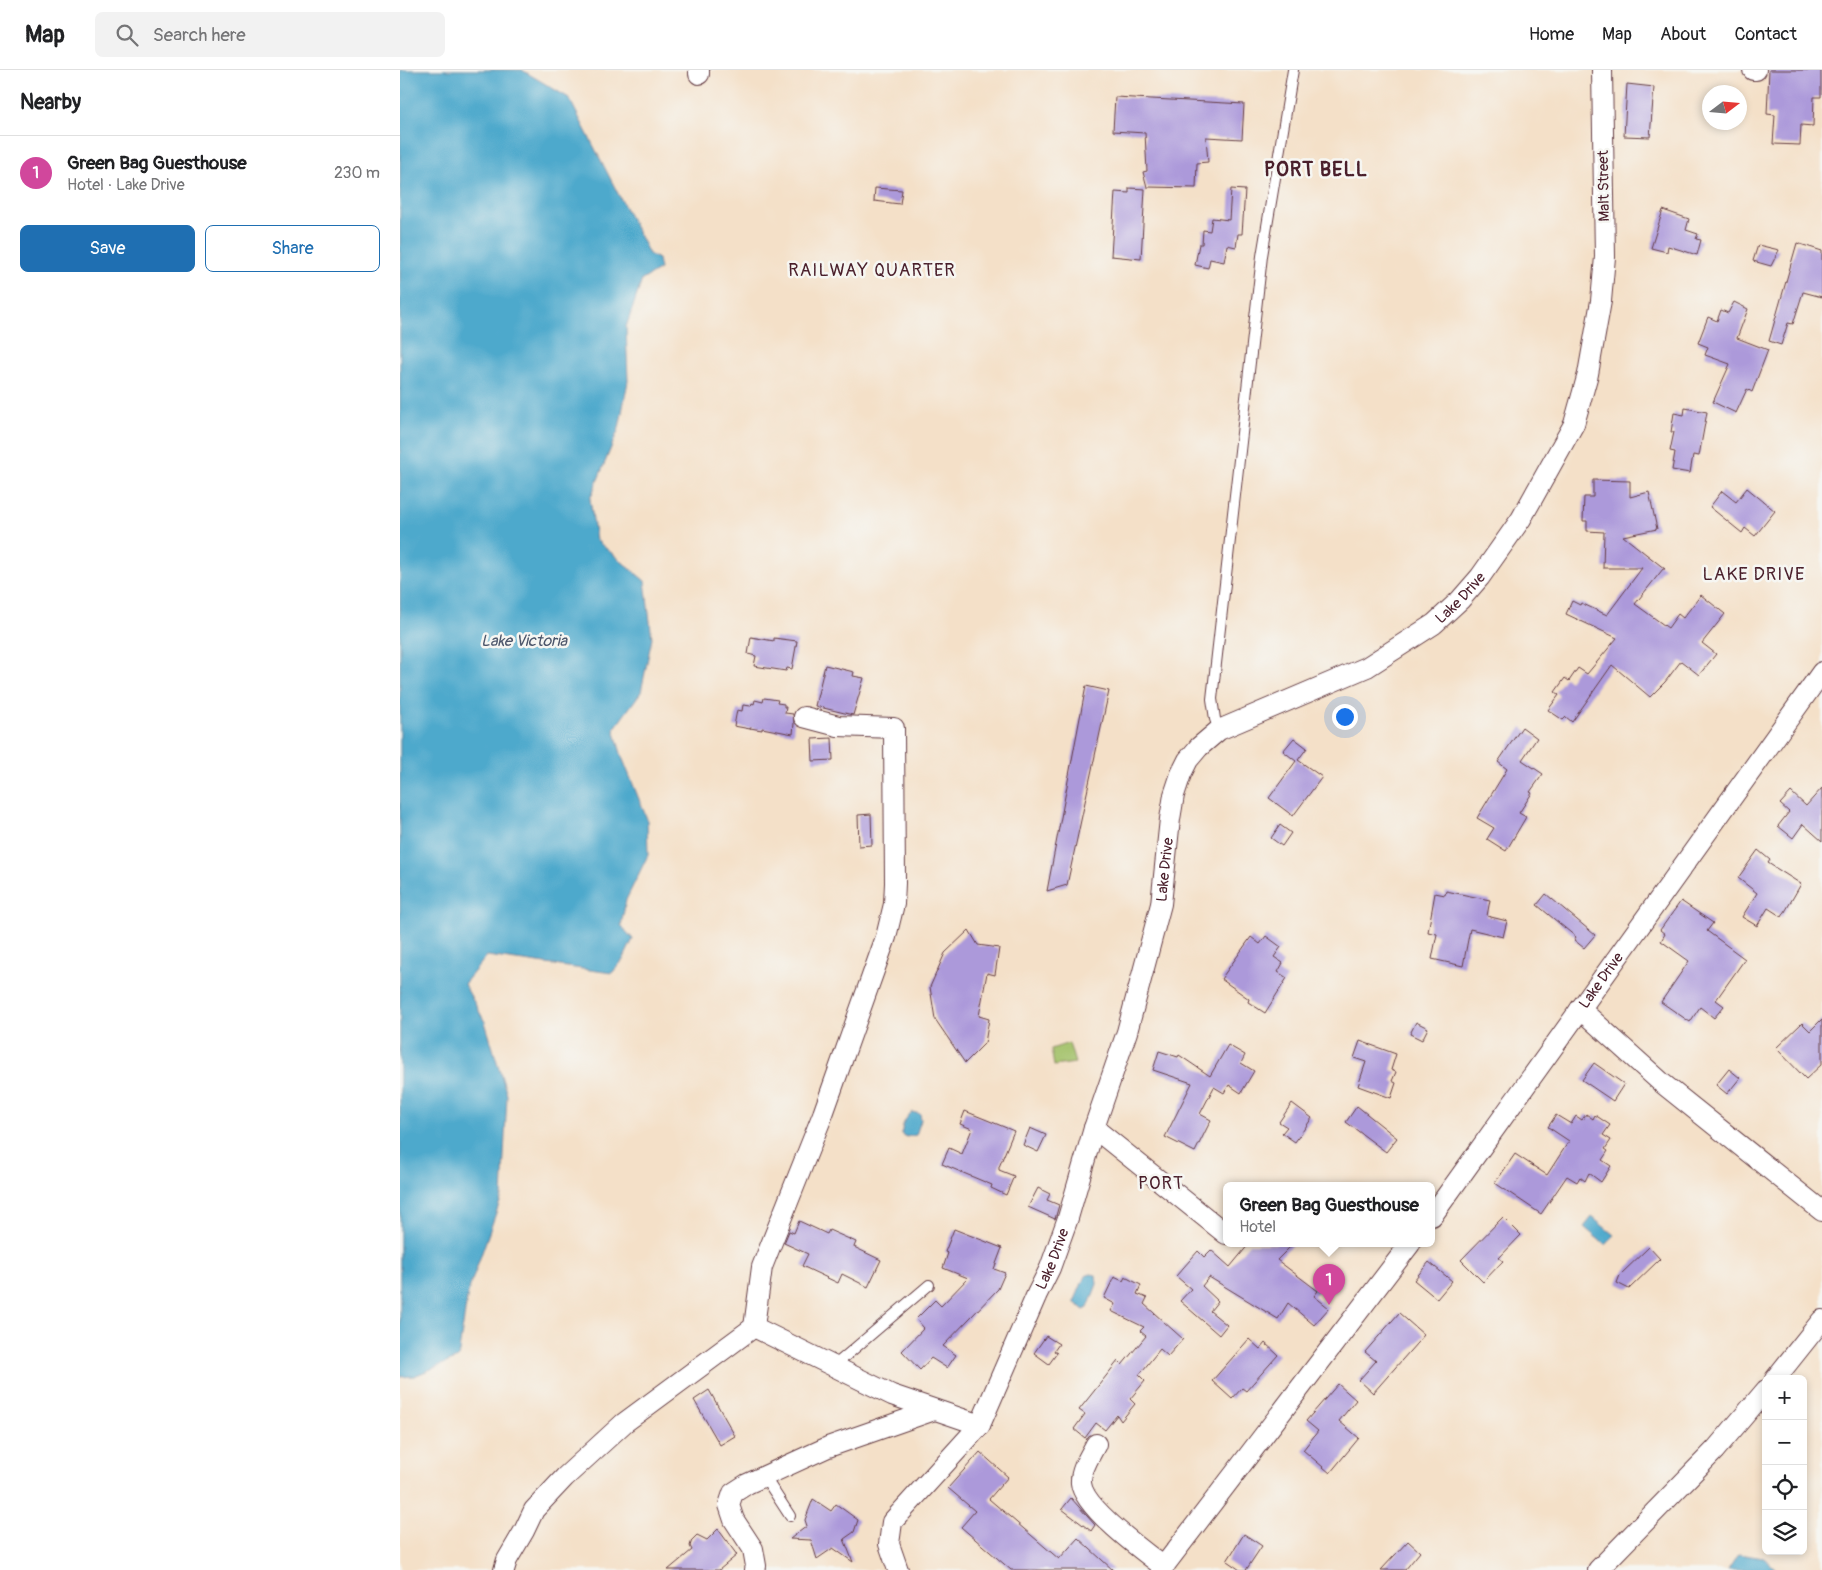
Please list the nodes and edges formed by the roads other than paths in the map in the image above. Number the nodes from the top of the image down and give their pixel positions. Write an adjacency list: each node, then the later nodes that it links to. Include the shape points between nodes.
1 (1293, 70): 6 (lane, via 1262,256 1212,699)
2 (1602, 70): 3 (street, Malt Street, via 1605,256)
3 (1601, 302): 6 (street, Lake Drive, via 1588,374 1574,424 1507,540 1460,600 1434,624 1367,667)
4 (1822, 672): 7 (street, Lake Drive)
5 (804, 717): 15 (street, via 838,726 894,728 894,904 886,937 829,1095 762,1267)
6 (1219, 730): 8 (street, Lake Drive, via 1188,760 1174,795 1161,904 1127,1032)
7 (1580, 1009): 9 (street, via 1662,1083); 10 (street, Lake Drive)
8 (1094, 1128): 11 (street); 20 (street, Lake Drive, via 1050,1268)
9 (1822, 1211)
10 (1435, 1212)
11 (1223, 1232)
12 (1408, 1247): 24 (street)
13 (929, 1285): 16 (lane)
14 (1822, 1320): 17 (street)
15 (754, 1327): 16 (street); 25 (street, via 624,1423 565,1477 534,1510)
16 (834, 1366): 19 (street, via 892,1396)
17 (1778, 1375)
18 (1762, 1395): 28 (street, via 1715,1450)
19 (934, 1410): 20 (street); 22 (street, via 828,1447)
20 (980, 1425): 27 (street, Lake Drive, via 892,1522 889,1544)
21 (1096, 1444): 24 (street, via 1085,1465 1082,1492 1096,1510)
22 (764, 1476): 23 (lane); 26 (street, via 733,1493 729,1505 734,1520 753,1549)
23 (790, 1516)
24 (1163, 1568)
25 (504, 1570)
26 (755, 1570)
27 (898, 1570)
28 (1598, 1570)

